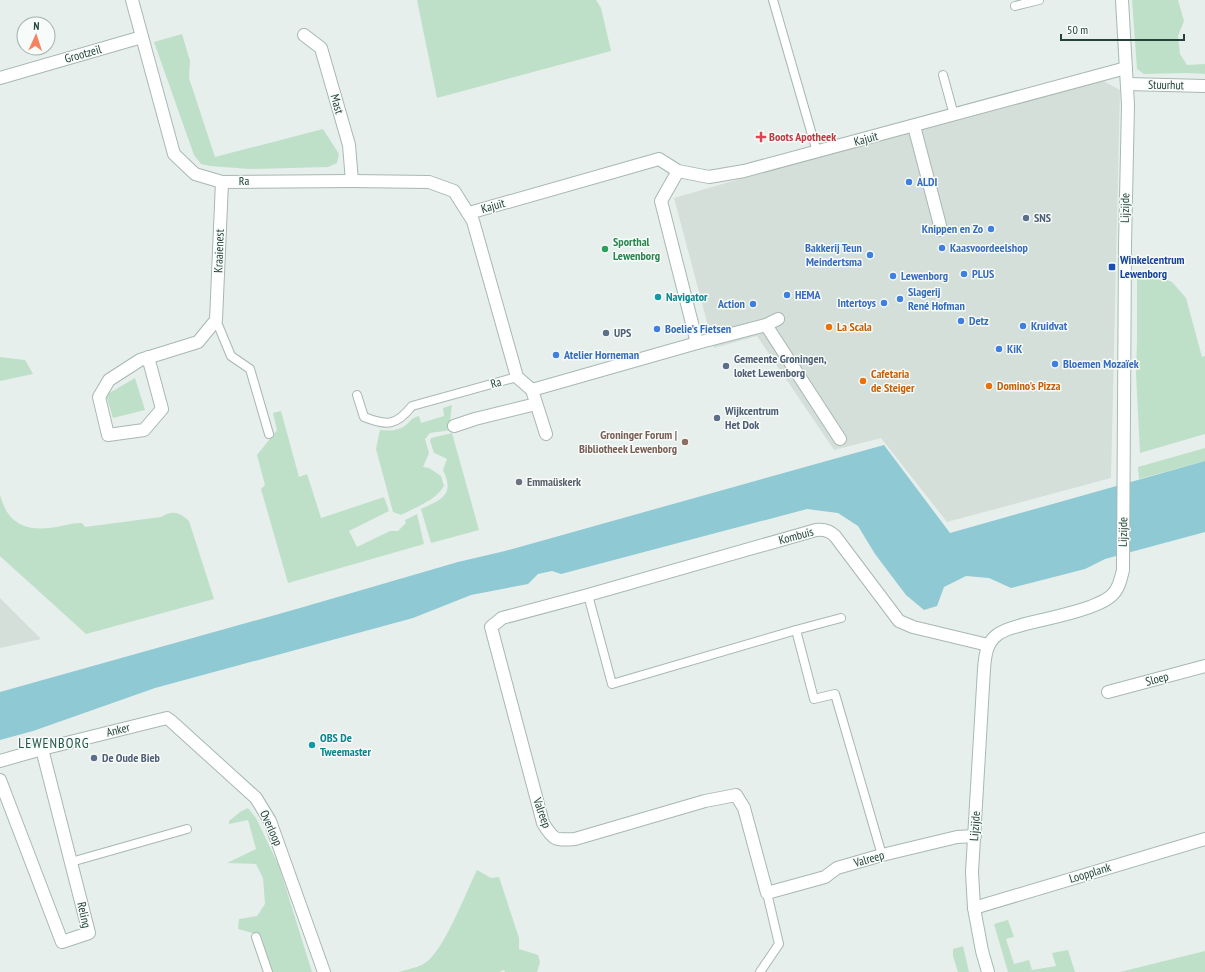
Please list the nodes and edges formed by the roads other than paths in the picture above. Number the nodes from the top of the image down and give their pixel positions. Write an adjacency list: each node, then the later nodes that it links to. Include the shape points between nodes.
1 (132, 0): 7 (street, Ra)
2 (773, 0): 15 (lane)
3 (1039, 0): 5 (lane)
4 (1122, 0): 8 (street, Lijzijde)
5 (1015, 6)
6 (304, 35): 17 (street, Mast, via 321,48 349,145)
7 (142, 37): 10 (street, Grootzeil); 18 (street, Ra, via 174,154 195,174)
8 (1126, 68): 11 (street, Lijzijde); 13 (street, Kajuit)
9 (943, 75): 13 (lane)
10 (0, 78)
11 (1127, 84): 12 (street, Stuurhut); 37 (street, Lijzijde, via 1123,570 1119,584 1104,602 1010,628 996,635)
12 (1205, 86)
13 (954, 115): 14 (street, Kajuit)
14 (914, 126): 15 (street, Kajuit); 20 (street, via 941,228)
15 (818, 152): 16 (street, Kajuit, via 709,177)
16 (678, 171): 19 (street, Kajuit, via 659,159); 24 (street, via 661,201)
17 (352, 181): 18 (street, Ra); 19 (street, Ra, via 429,182 454,191)
18 (222, 182): 22 (street, Kraaienest)
19 (469, 213): 26 (street, Kajuit)
20 (939, 230)
21 (778, 319): 23 (street)
22 (216, 320): 25 (street, via 198,342); 31 (lane, Kraaienest, via 231,356 250,369)
23 (766, 325): 24 (street); 33 (street)
24 (697, 343): 27 (street)
25 (148, 357): 25 (street, via 162,409 144,430 108,435 99,397 109,380)
26 (516, 376): 27 (street); 28 (lane, Ra, via 412,406 403,418 389,424 364,417)
27 (532, 390): 29 (street)
28 (357, 395)
29 (536, 404): 30 (street); 32 (street)
30 (454, 426)
31 (269, 434)
32 (546, 434)
33 (840, 439)
34 (588, 595): 36 (lane, via 612,684); 37 (street, Kombuis, via 822,529 835,536 899,621 913,627); 49 (street, Valreep, via 502,618 491,627 543,823 551,836 559,839 575,838 705,801 736,795 744,808)
35 (841, 618): 36 (lane)
36 (796, 630): 47 (lane, via 814,699 835,694)
37 (988, 645): 45 (street, Lijzijde, via 984,663)
38 (1205, 666): 39 (street, Sloep)
39 (1108, 692)
40 (167, 718): 41 (street, Anker); 53 (street, Overloop, via 256,798 270,821)
41 (42, 749): 42 (street, Anker); 48 (street, Reling)
42 (0, 761)
43 (0, 780): 48 (street, Reling, via 62,942 89,932)
44 (187, 829): 48 (lane)
45 (974, 836): 47 (street, Valreep, via 957,837); 50 (street, Lijzijde)
46 (1205, 839): 50 (street, Loopplank)
47 (882, 855): 49 (street, Valreep, via 837,868 825,877)
48 (71, 862)
49 (767, 893): 54 (lane, Valreep, via 779,944)
50 (974, 908): 55 (street, Lijzijde)
51 (256, 937): 52 (lane)
52 (268, 972)
53 (324, 972)
54 (760, 972)
55 (988, 972)

